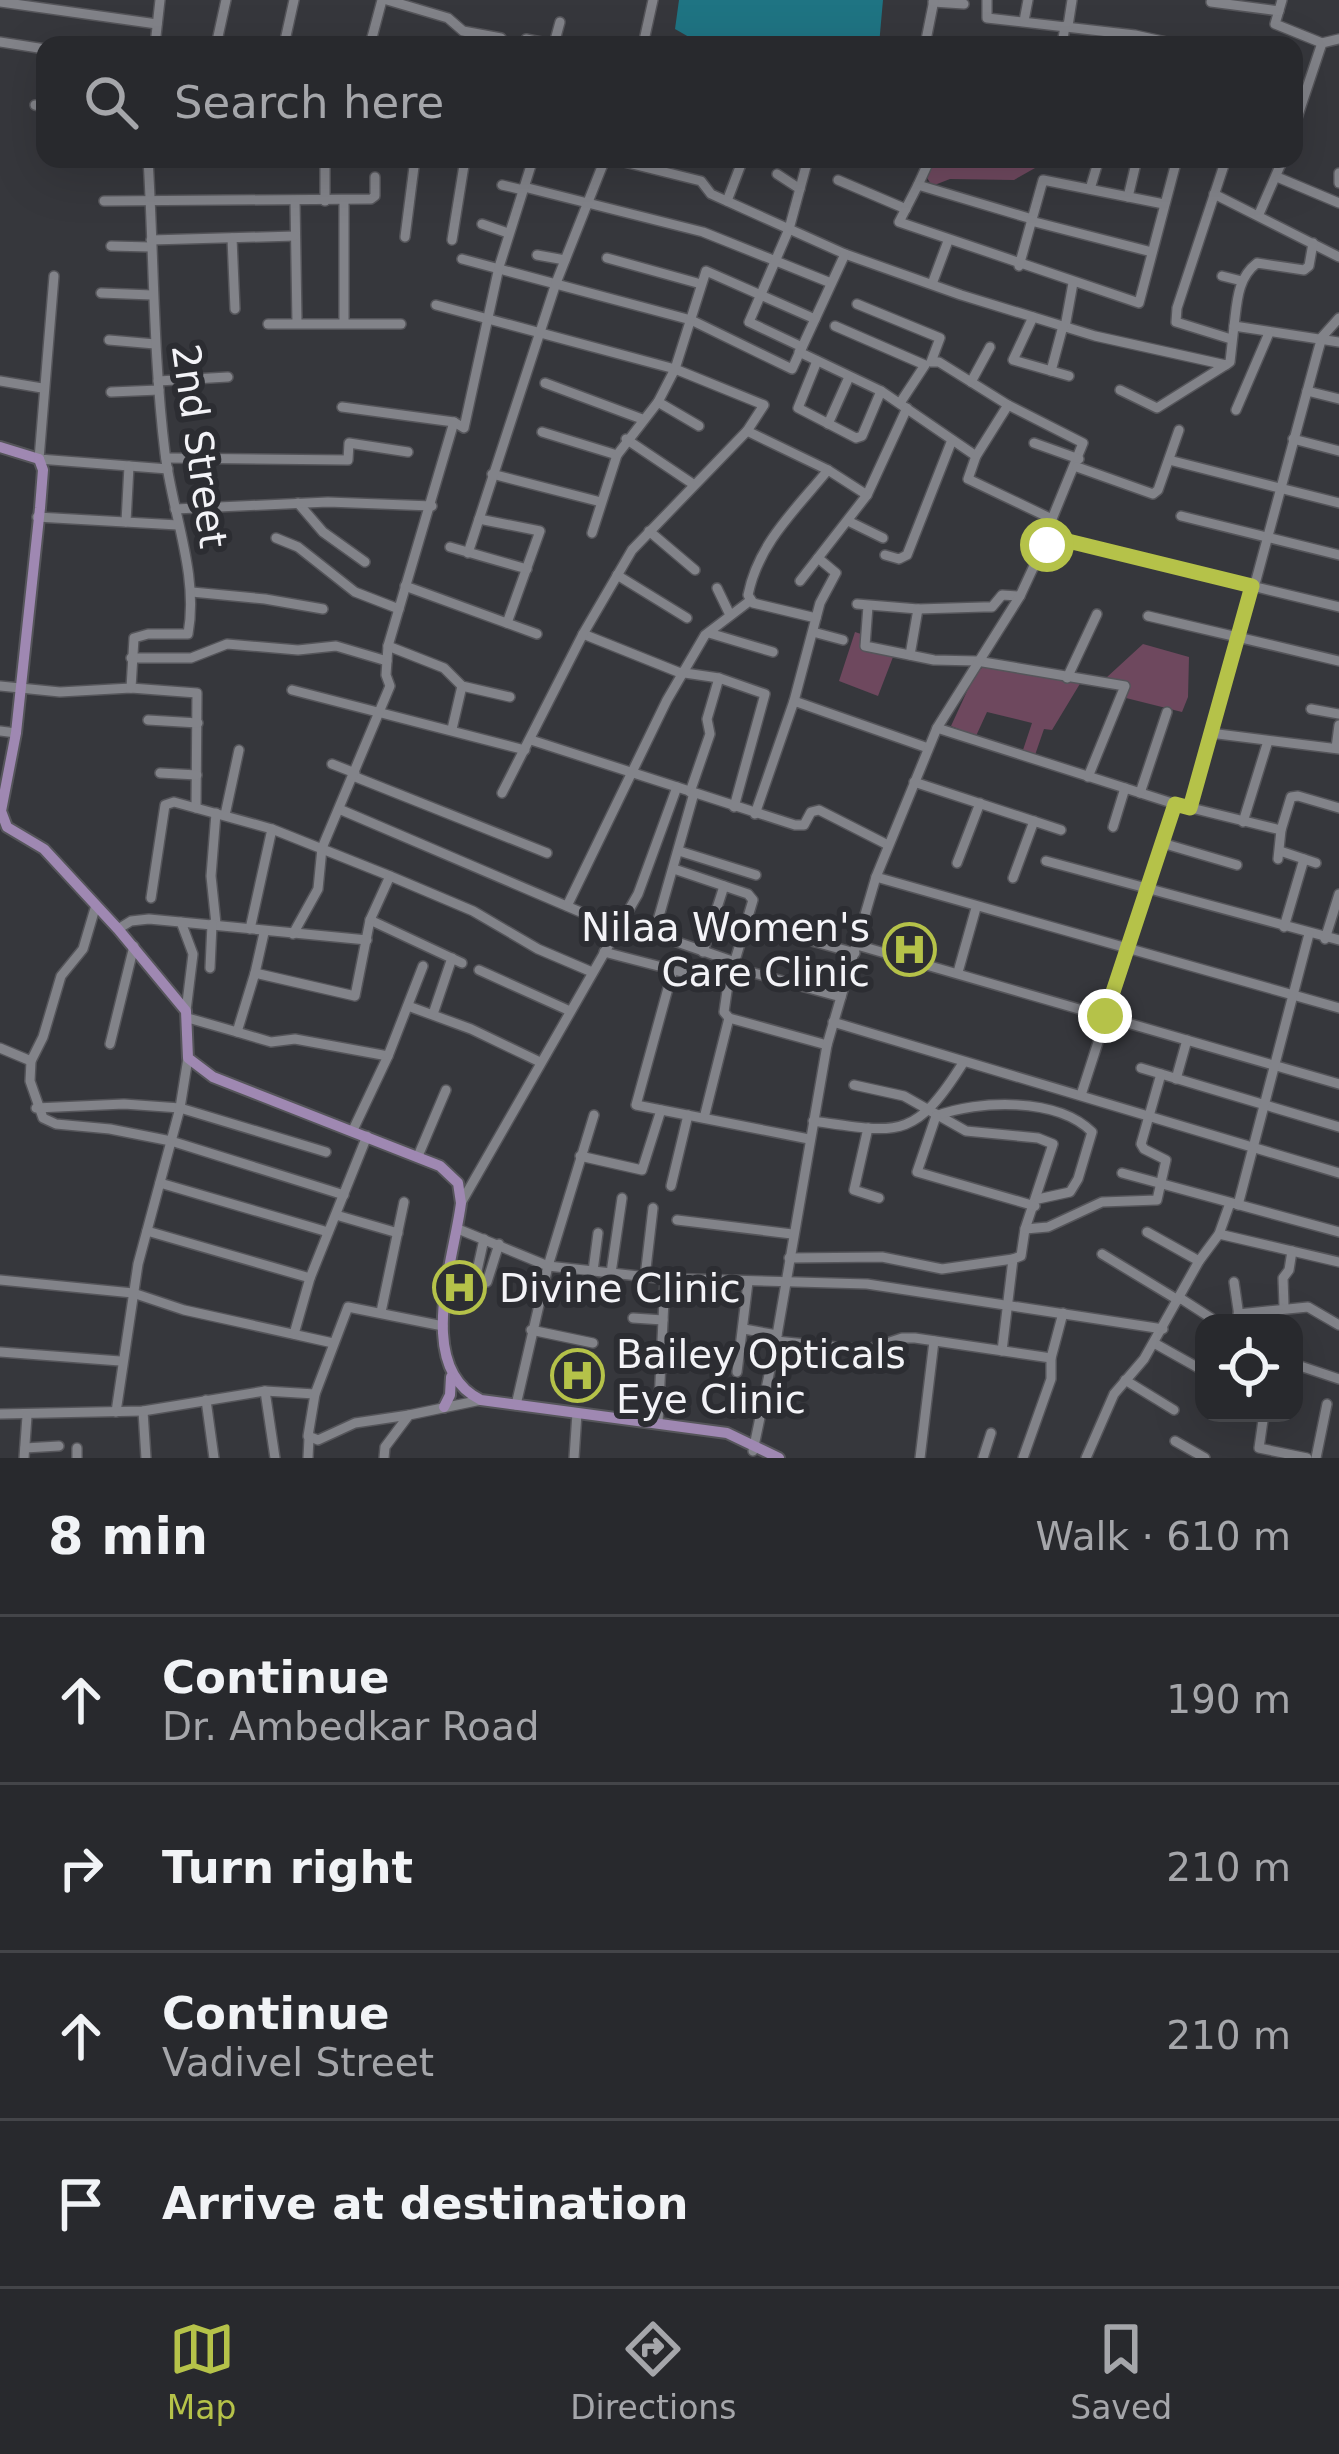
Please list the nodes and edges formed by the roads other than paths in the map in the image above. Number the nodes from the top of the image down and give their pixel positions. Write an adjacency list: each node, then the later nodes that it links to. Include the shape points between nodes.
1 (160, 0): 17 (street)
2 (226, 0): 21 (street)
3 (293, 0): 22 (street)
4 (384, 0): 19 (street, via 448,17); 23 (street)
5 (653, 0): 27 (street)
6 (987, 0): 15 (street, via 990,18)
7 (1028, 0): 15 (street)
8 (1072, 0): 18 (street)
9 (2, 1): 14 (street); 17 (street)
10 (933, 1): 12 (street); 28 (street)
11 (1211, 2): 13 (street)
12 (964, 4)
13 (1281, 6): 33 (street, via 1275,24)
14 (0, 14)
15 (1024, 21): 18 (street)
16 (560, 22): 26 (street)
17 (157, 25): 20 (street)
18 (1066, 26): 29 (street); 30 (street)
19 (463, 31): 24 (street); 25 (street)
20 (155, 36)
21 (218, 36)
22 (285, 36)
23 (373, 36)
24 (462, 36)
25 (490, 36)
26 (557, 36)
27 (645, 36)
28 (927, 36)
29 (1064, 36)
30 (1114, 36)
31 (1339, 39): 33 (street)
32 (0, 42): 34 (street)
33 (1322, 43): 35 (street)
34 (36, 48)
35 (1303, 100)
36 (149, 168): 64 (street, 2nd Street)
37 (325, 168): 66 (street)
38 (414, 168): 80 (street)
39 (464, 168): 82 (street)
40 (530, 168): 59 (street)
41 (604, 168): 70 (street)
42 (646, 168): 68 (street, via 700,181)
43 (740, 168): 68 (street)
44 (806, 168): 61 (street)
45 (926, 168): 58 (street)
46 (1096, 168): 60 (street)
47 (1135, 168): 63 (street)
48 (1174, 168): 72 (street)
49 (1223, 168): 62 (street)
50 (1279, 168): 54 (street)
51 (1339, 173): 56 (street)
52 (777, 174): 61 (street)
53 (376, 177): 67 (street, via 374,199)
54 (1277, 177): 71 (street); 74 (street)
55 (838, 180): 73 (street)
56 (1339, 183)
57 (502, 185): 59 (street)
58 (918, 185): 73 (street); 75 (street)
59 (524, 188): 70 (street); 78 (street)
60 (1090, 189): 63 (street); 75 (street, via 1042,180)
61 (800, 190): 77 (street)
62 (1214, 194): 74 (street); 126 (street, via 1176,322)
63 (1128, 196): 72 (street)
64 (151, 200): 65 (street); 69 (street); 85 (street, 2nd Street)
65 (295, 201): 66 (street); 79 (street)
66 (325, 201): 67 (street)
67 (344, 201): 117 (street)
68 (727, 201): 77 (street)
69 (104, 202)
70 (590, 202): 93 (street); 94 (street)
71 (1339, 203)
72 (1164, 204): 87 (street)
73 (906, 209): 83 (street, via 900,225)
74 (1258, 214): 84 (street)
75 (1031, 220): 87 (street); 95 (street)
76 (482, 224): 78 (street)
77 (789, 229): 88 (street); 94 (street)
78 (508, 233): 96 (street)
79 (295, 236): 81 (street); 116 (street)
80 (405, 237)
81 (232, 238): 85 (street); 110 (street)
82 (452, 240)
83 (948, 241): 95 (street); 104 (street)
84 (1313, 243): 90 (street); 99 (street, via 1304,271 1257,263)
85 (151, 244): 86 (street); 106 (street, 2nd Street)
86 (111, 247)
87 (1151, 252): 102 (street, via 1139,303)
88 (845, 254): 101 (street); 104 (street)
89 (537, 255): 93 (street)
90 (1339, 257)
91 (607, 258): 103 (street)
92 (462, 259): 96 (street)
93 (566, 260): 100 (street)
94 (776, 261): 101 (street); 107 (street)
95 (1019, 266): 102 (street)
96 (499, 267): 100 (street); 112 (street)
97 (54, 276): 144 (street)
98 (1222, 276): 99 (street)
99 (1242, 281): 122 (street)
100 (556, 283): 115 (street); 123 (street)
101 (832, 283): 114 (street)
102 (1072, 283): 121 (street)
103 (701, 284): 107 (street, via 706,272); 115 (street)
104 (932, 284): 111 (street)
105 (101, 293): 106 (street)
106 (152, 295): 129 (street, 2nd Street)
107 (761, 296): 114 (street); 131 (street, via 749,322)
108 (856, 304): 141 (street, via 940,338 932,362)
109 (436, 305): 112 (street)
110 (235, 309)
111 (1033, 317): 121 (street); 136 (street, via 1013,360)
112 (488, 318): 123 (street); 157 (street)
113 (1339, 318): 125 (street)
114 (815, 319): 131 (street)
115 (691, 320): 131 (street, via 792,369); 134 (street)
116 (297, 322): 117 (street); 118 (street)
117 (344, 322): 119 (street)
118 (268, 324)
119 (401, 324)
120 (836, 326): 152 (street, via 925,365)
121 (1064, 326): 133 (street); 136 (street)
122 (1234, 326): 124 (street); 126 (street)
123 (542, 331): 134 (street); 177 (street)
124 (1269, 333): 125 (street); 135 (street)
125 (1322, 338): 128 (street); 148 (street)
126 (1231, 339): 133 (street)
127 (109, 340): 129 (street)
128 (1339, 342)
129 (155, 344): 143 (street, 2nd Street)
130 (990, 347): 141 (street)
131 (801, 350): 132 (street)
132 (817, 361): 139 (street); 156 (street, via 796,404)
133 (1228, 363): 135 (street); 145 (street, via 1157,408)
134 (675, 368): 150 (street); 160 (street, via 764,405)
135 (1255, 370): 154 (street)
136 (1051, 371): 137 (street)
137 (1069, 376)
138 (228, 377): 143 (street)
139 (849, 377): 146 (street); 156 (street)
140 (0, 381): 144 (street)
141 (971, 382): 151 (street)
142 (545, 383): 155 (street)
143 (159, 385): 147 (street); 174 (street, 2nd Street)
144 (42, 388): 171 (street)
145 (1120, 389)
146 (880, 391): 152 (street); 156 (street, via 860,438)
147 (111, 392)
148 (1307, 392): 149 (street); 164 (street)
149 (1339, 399)
150 (658, 402): 155 (street); 158 (street)
151 (1008, 405): 170 (street); 173 (street, via 1083,443)
152 (904, 406): 163 (street); 180 (street)
153 (342, 407): 157 (street)
154 (1236, 410)
155 (642, 419): 162 (street)
156 (828, 424)
157 (459, 425): 184 (street)
158 (699, 426)
159 (1179, 430): 172 (street)
160 (747, 431): 176 (street); 178 (street)
161 (542, 432): 169 (street)
162 (626, 439): 169 (street); 178 (street)
163 (952, 440): 170 (street); 202 (street, via 907,555)
164 (1293, 440): 167 (street); 179 (street)
165 (1034, 443): 173 (street)
166 (0, 447): 171 (main road)
167 (1339, 451)
168 (409, 452): 174 (street, via 349,443 348,460)
169 (617, 455): 181 (street)
170 (976, 456): 189 (street, via 968,479)
171 (39, 459): 175 (street); 187 (main road)
172 (1169, 460): 173 (street, via 1153,494); 179 (street)
173 (1078, 463): 189 (street)
174 (167, 464): 175 (street); 185 (street, 2nd Street)
175 (129, 466): 191 (street)
176 (828, 470): 180 (street); 214 (street, via 763,548)
177 (492, 474): 181 (street); 188 (street)
178 (693, 484): 193 (street)
179 (1280, 489): 183 (street); 195 (street)
180 (867, 496): 190 (street)
181 (601, 502): 194 (street)
182 (298, 503): 184 (street); 185 (street); 204 (street)
183 (1339, 503)
184 (432, 506): 209 (street)
185 (175, 509): 192 (street, 2nd Street)
186 (1181, 516): 195 (street)
187 (38, 517): 191 (street); 243 (main road)
188 (478, 519): 200 (street); 205 (street, via 540,531)
189 (1052, 519): 198 (street)
190 (848, 521): 197 (street); 203 (street)
191 (127, 522): 192 (street)
192 (178, 525): 212 (street, 2nd Street)
193 (649, 531): 206 (street); 207 (street)
194 (592, 533)
195 (1269, 537): 201 (street); 210 (street)
196 (276, 538): 217 (street, via 355,592)
197 (883, 538)
198 (1047, 545): 210 (street, via 1068,541); 213 (street)
199 (450, 548): 200 (street)
200 (468, 553): 205 (street)
201 (1339, 554)
202 (885, 555)
203 (818, 558): 208 (street); 223 (street, via 836,573)
204 (364, 562)
205 (527, 569): 224 (street)
206 (694, 570)
207 (617, 575): 222 (street); 228 (street)
208 (800, 581)
209 (405, 586): 217 (street); 224 (street)
210 (1252, 586): 215 (street); 229 (street)
211 (717, 588): 220 (street)
212 (192, 592): 216 (street); 234 (street, 2nd Street, via 190,633 136,636)
213 (1020, 596): 218 (street, via 1002,595 992,607); 237 (street)
214 (752, 600): 220 (street); 223 (street)
215 (1339, 608)
216 (322, 609)
217 (399, 609): 231 (street)
218 (918, 609): 233 (street); 233 (street, via 862,605 862,645)
219 (1096, 614): 240 (street)
220 (730, 615): 226 (street)
221 (1148, 616): 229 (street)
222 (687, 618)
223 (816, 618): 225 (street)
224 (507, 623): 227 (street)
225 (813, 632): 230 (street); 247 (street)
226 (709, 633): 232 (street); 238 (street)
227 (537, 634)
228 (583, 634): 238 (street); 261 (street)
229 (1240, 638): 236 (street); 259 (street)
230 (842, 640)
231 (388, 646): 235 (street); 242 (street, via 444,668)
232 (773, 652)
233 (910, 655): 237 (street)
234 (131, 658): 235 (street, via 191,658 227,644 336,646); 244 (street)
235 (387, 661): 249 (street)
236 (1339, 661)
237 (977, 662): 240 (street); 255 (street)
238 (685, 673): 239 (street); 267 (street)
239 (719, 678): 274 (street); 279 (street, via 766,696)
240 (1067, 678): 270 (street, via 1126,686)
241 (0, 686): 243 (street)
242 (462, 686): 246 (street); 256 (street)
243 (20, 688): 244 (street); 258 (main road)
244 (130, 688): 253 (street, via 197,692)
245 (292, 690): 249 (street)
246 (510, 697)
247 (794, 701): 262 (street); 285 (street)
248 (1311, 710): 251 (street)
249 (382, 711): 256 (street); 269 (street)
250 (1167, 712): 276 (street)
251 (1339, 714)
252 (148, 721): 253 (street)
253 (198, 723): 268 (street)
254 (1339, 725): 263 (street)
255 (938, 728): 262 (street); 270 (street)
256 (452, 729): 261 (street)
257 (0, 731): 258 (street)
258 (16, 733): 292 (main road)
259 (1210, 733): 260 (street); 281 (street)
260 (1268, 740): 263 (street); 287 (street)
261 (528, 745): 267 (street); 275 (street)
262 (928, 748): 271 (street)
263 (1337, 748)
264 (239, 749): 284 (street)
265 (332, 764): 269 (street)
266 (160, 773): 268 (street)
267 (633, 773): 272 (street); 313 (street)
268 (197, 775): 280 (street)
269 (354, 775): 283 (street); 297 (street)
270 (1088, 777): 273 (street)
271 (914, 782): 277 (street); 294 (street)
272 (676, 788): 274 (street); 319 (street)
273 (1125, 788): 276 (street); 288 (street)
274 (692, 792): 279 (street); 296 (street)
275 (502, 793)
276 (1140, 793): 278 (street)
277 (980, 803): 286 (street); 300 (street)
278 (1175, 804): 281 (street); 293 (street)
279 (734, 807): 285 (street)
280 (196, 808): 284 (street); 311 (street, via 165,806)
281 (1190, 808): 287 (street)
282 (1339, 808): 291 (street, via 1294,796)
283 (339, 809): 295 (street); 313 (street)
284 (221, 814): 289 (street); 317 (street)
285 (755, 814): 294 (street, via 804,825 815,810)
286 (1034, 821): 290 (street); 307 (street)
287 (1243, 822): 291 (street)
288 (1113, 827)
289 (272, 829): 295 (street); 321 (street)
290 (1060, 830)
291 (1281, 830): 298 (street, via 1279,855)
292 (3, 831): 312 (main road, via 44,849)
293 (1162, 843): 302 (street); 309 (street)
294 (888, 845): 306 (street)
295 (322, 848): 305 (street); 323 (street, via 318,889)
296 (679, 851): 303 (street); 304 (street)
297 (547, 853)
298 (1304, 859): 301 (street); 318 (street)
299 (1046, 861): 309 (street)
300 (957, 863)
301 (1316, 863)
302 (1237, 865)
303 (674, 869): 308 (street); 333 (street, via 654,934)
304 (756, 875)
305 (390, 876): 315 (street); 339 (street)
306 (876, 877): 314 (street); 330 (street)
307 (1013, 878)
308 (724, 886): 333 (street); 334 (street, via 753,900)
309 (1148, 889): 318 (street); 331 (street)
310 (1339, 894): 326 (street)
311 (151, 898)
312 (96, 905): 320 (main road); 361 (street)
313 (567, 906): 319 (street)
314 (976, 908): 331 (street); 340 (street)
315 (370, 920): 327 (street); 350 (street, via 457,960)
316 (181, 922): 317 (street); 320 (street, via 131,921); 349 (street, via 193,954)
317 (214, 924): 321 (street); 336 (street)
318 (1284, 927): 325 (street)
319 (618, 928): 332 (street)
320 (118, 929): 329 (main road)
321 (250, 929): 322 (street)
322 (264, 932): 323 (street); 341 (street)
323 (293, 934): 327 (street)
324 (790, 934): 330 (street)
325 (1309, 934): 326 (street); 344 (street)
326 (1325, 939): 328 (street)
327 (367, 940): 341 (street, via 355,996)
328 (1339, 940)
329 (134, 946): 349 (main road); 356 (street)
330 (856, 949): 340 (street); 345 (street)
331 (1125, 951): 344 (street); 351 (street)
332 (604, 952): 338 (street); 339 (street)
333 (703, 952): 334 (street)
334 (735, 962): 343 (street)
335 (422, 966): 346 (street)
336 (210, 968)
337 (479, 970): 348 (street)
338 (673, 970): 343 (street); 375 (street, via 636,1105)
339 (592, 972): 348 (street)
340 (958, 972): 351 (street)
341 (255, 973): 354 (street)
342 (754, 973): 345 (street)
343 (728, 984): 352 (street)
344 (1294, 996): 347 (street); 364 (street)
345 (841, 997): 353 (street)
346 (408, 1006): 350 (street); 359 (street)
347 (1339, 1008)
348 (570, 1011): 362 (street)
349 (187, 1014): 354 (street); 360 (main road)
350 (433, 1014): 362 (street)
351 (1105, 1016): 355 (street); 371 (street)
352 (729, 1018): 357 (street); 380 (street)
353 (833, 1022): 357 (street); 363 (street)
354 (237, 1031): 359 (street)
355 (1187, 1040): 364 (street); 367 (street)
356 (110, 1044)
357 (826, 1046): 381 (street)
358 (0, 1048): 361 (street)
359 (388, 1056): 384 (street)
360 (188, 1058): 374 (street); 384 (main road, via 212,1077)
361 (31, 1061): 373 (street)
362 (540, 1062): 401 (street)
363 (963, 1063): 371 (street); 376 (street)
364 (1276, 1067): 368 (street); 372 (street)
365 (1141, 1068): 366 (street)
366 (1161, 1074): 367 (street); 379 (street)
367 (1176, 1079): 372 (street)
368 (1339, 1084)
369 (854, 1085): 376 (street, via 904,1096)
370 (446, 1090): 390 (street)
371 (1081, 1095): 379 (street)
372 (1265, 1105): 382 (street); 388 (street)
373 (36, 1108): 374 (street); 387 (street, via 47,1122)
374 (180, 1108): 387 (street); 389 (street)
375 (661, 1110): 378 (street); 391 (street, via 642,1169)
376 (933, 1114): 383 (street, via 897,1129); 402 (street, via 917,1172); 402 (street, via 966,1131 1050,1140); 402 (street, via 1000,1106 1052,1110 1083,1124 1091,1132 1070,1192)
377 (594, 1115): 391 (street)
378 (688, 1115): 380 (street); 396 (street)
379 (1148, 1116): 388 (street); 395 (street, via 1142,1144 1166,1160)
380 (704, 1118): 386 (street)
381 (813, 1121): 383 (street); 386 (street)
382 (1339, 1127)
383 (868, 1128): 399 (street, via 854,1190)
384 (353, 1130): 385 (main road)
385 (367, 1136): 390 (main road); 397 (street)
386 (808, 1139): 415 (street)
387 (171, 1141): 394 (street); 397 (street)
388 (1253, 1148): 393 (street); 403 (street)
389 (326, 1152)
390 (418, 1156): 401 (main road, via 458,1183)
391 (580, 1156): 426 (street)
392 (1122, 1173): 395 (street)
393 (1339, 1173)
394 (160, 1183): 409 (street); 410 (street)
395 (1161, 1184): 403 (street); 407 (street, via 1156,1202 1102,1202 1048,1227)
396 (671, 1186)
397 (344, 1195): 405 (street)
398 (622, 1198): 428 (street)
399 (879, 1198)
400 (404, 1202): 413 (street)
401 (461, 1203): 408 (main road)
402 (1036, 1203): 407 (street)
403 (1234, 1204): 412 (street); 416 (street)
404 (652, 1208): 429 (street)
405 (336, 1215): 410 (street); 413 (street)
406 (677, 1220): 415 (street)
407 (1024, 1228): 423 (street, via 1021,1256)
408 (458, 1229): 417 (street); 449 (main road)
409 (147, 1231): 430 (street); 437 (street)
410 (328, 1232): 430 (street)
411 (1147, 1232): 424 (street)
412 (1339, 1232)
413 (398, 1233): 441 (street)
414 (598, 1233): 427 (street)
415 (792, 1234): 421 (street)
416 (1220, 1234): 419 (street); 424 (street)
417 (484, 1239): 418 (street); 418 (street, via 481,1281)
418 (499, 1244): 426 (street)
419 (1292, 1251): 425 (street); 440 (street)
420 (1102, 1254): 438 (street)
421 (789, 1258): 422 (street); 435 (street)
422 (817, 1258): 423 (street, via 882,1257 942,1269); 436 (street)
423 (1013, 1259): 439 (street)
424 (1199, 1262): 438 (street)
425 (1339, 1262)
426 (548, 1266): 427 (street); 452 (street)
427 (593, 1271): 428 (street)
428 (610, 1273): 429 (street)
429 (645, 1277): 431 (street)
430 (310, 1278): 453 (street)
431 (664, 1279): 433 (street); 447 (street)
432 (0, 1280): 437 (street)
433 (748, 1282): 435 (street); 450 (street)
434 (1234, 1282): 444 (street)
435 (785, 1284): 436 (street); 454 (street)
436 (816, 1285): 439 (street)
437 (133, 1293): 453 (street); 462 (street)
438 (1179, 1299): 443 (street); 451 (street)
439 (1010, 1304): 442 (street); 459 (street)
440 (1284, 1306): 445 (street); 448 (street, via 1311,1307)
441 (381, 1312): 449 (street); 456 (street, via 348,1307)
442 (1063, 1312): 451 (street); 461 (street)
443 (1204, 1314)
444 (1238, 1314)
445 (1254, 1314)
446 (633, 1318): 447 (street)
447 (663, 1320): 484 (street)
448 (1339, 1324)
449 (443, 1326): 466 (main road)
450 (744, 1329): 454 (street); 465 (street)
451 (1163, 1329): 458 (street)
452 (531, 1330): 457 (street); 474 (street)
453 (294, 1334): 456 (street)
454 (777, 1338): 455 (street, via 866,1350 902,1338); 490 (street)
455 (934, 1341): 459 (street); 498 (street)
456 (333, 1343): 470 (street)
457 (592, 1343)
458 (1154, 1343): 463 (street); 468 (street)
459 (1002, 1351): 461 (street)
460 (0, 1352): 462 (street)
461 (1051, 1358): 500 (street)
462 (120, 1361): 478 (street)
463 (1195, 1365)
464 (1303, 1367): 467 (street)
465 (737, 1372)
466 (451, 1377): 472 (main road); 475 (main road)
467 (1339, 1379)
468 (1125, 1380): 476 (street); 501 (street)
469 (265, 1391): 470 (street); 471 (street); 493 (street)
470 (315, 1394): 486 (street)
471 (206, 1400): 477 (street); 492 (street)
472 (481, 1400): 474 (main road); 475 (street)
473 (1327, 1404): 503 (street)
474 (516, 1405): 479 (main road)
475 (443, 1407): 481 (street)
476 (1174, 1410)
477 (143, 1411): 478 (street); 491 (street)
478 (116, 1412): 482 (street)
479 (578, 1413): 484 (main road); 496 (street)
480 (0, 1414): 482 (street)
481 (410, 1415): 486 (street); 495 (street)
482 (27, 1416): 489 (street)
483 (1263, 1422): 503 (street, via 1259,1448)
484 (658, 1423): 490 (main road, via 718,1432)
485 (991, 1433): 499 (street)
486 (309, 1438): 494 (street)
487 (1175, 1442): 502 (street)
488 (59, 1446): 489 (street)
489 (25, 1453)
490 (759, 1453): 497 (main road)
491 (146, 1458)
492 (214, 1458)
493 (275, 1458)
494 (308, 1458)
495 (384, 1458)
496 (574, 1458)
497 (779, 1458)
498 (920, 1458)
499 (982, 1458)
500 (1023, 1458)
501 (1085, 1458)
502 (1205, 1458)
503 (1312, 1458)

